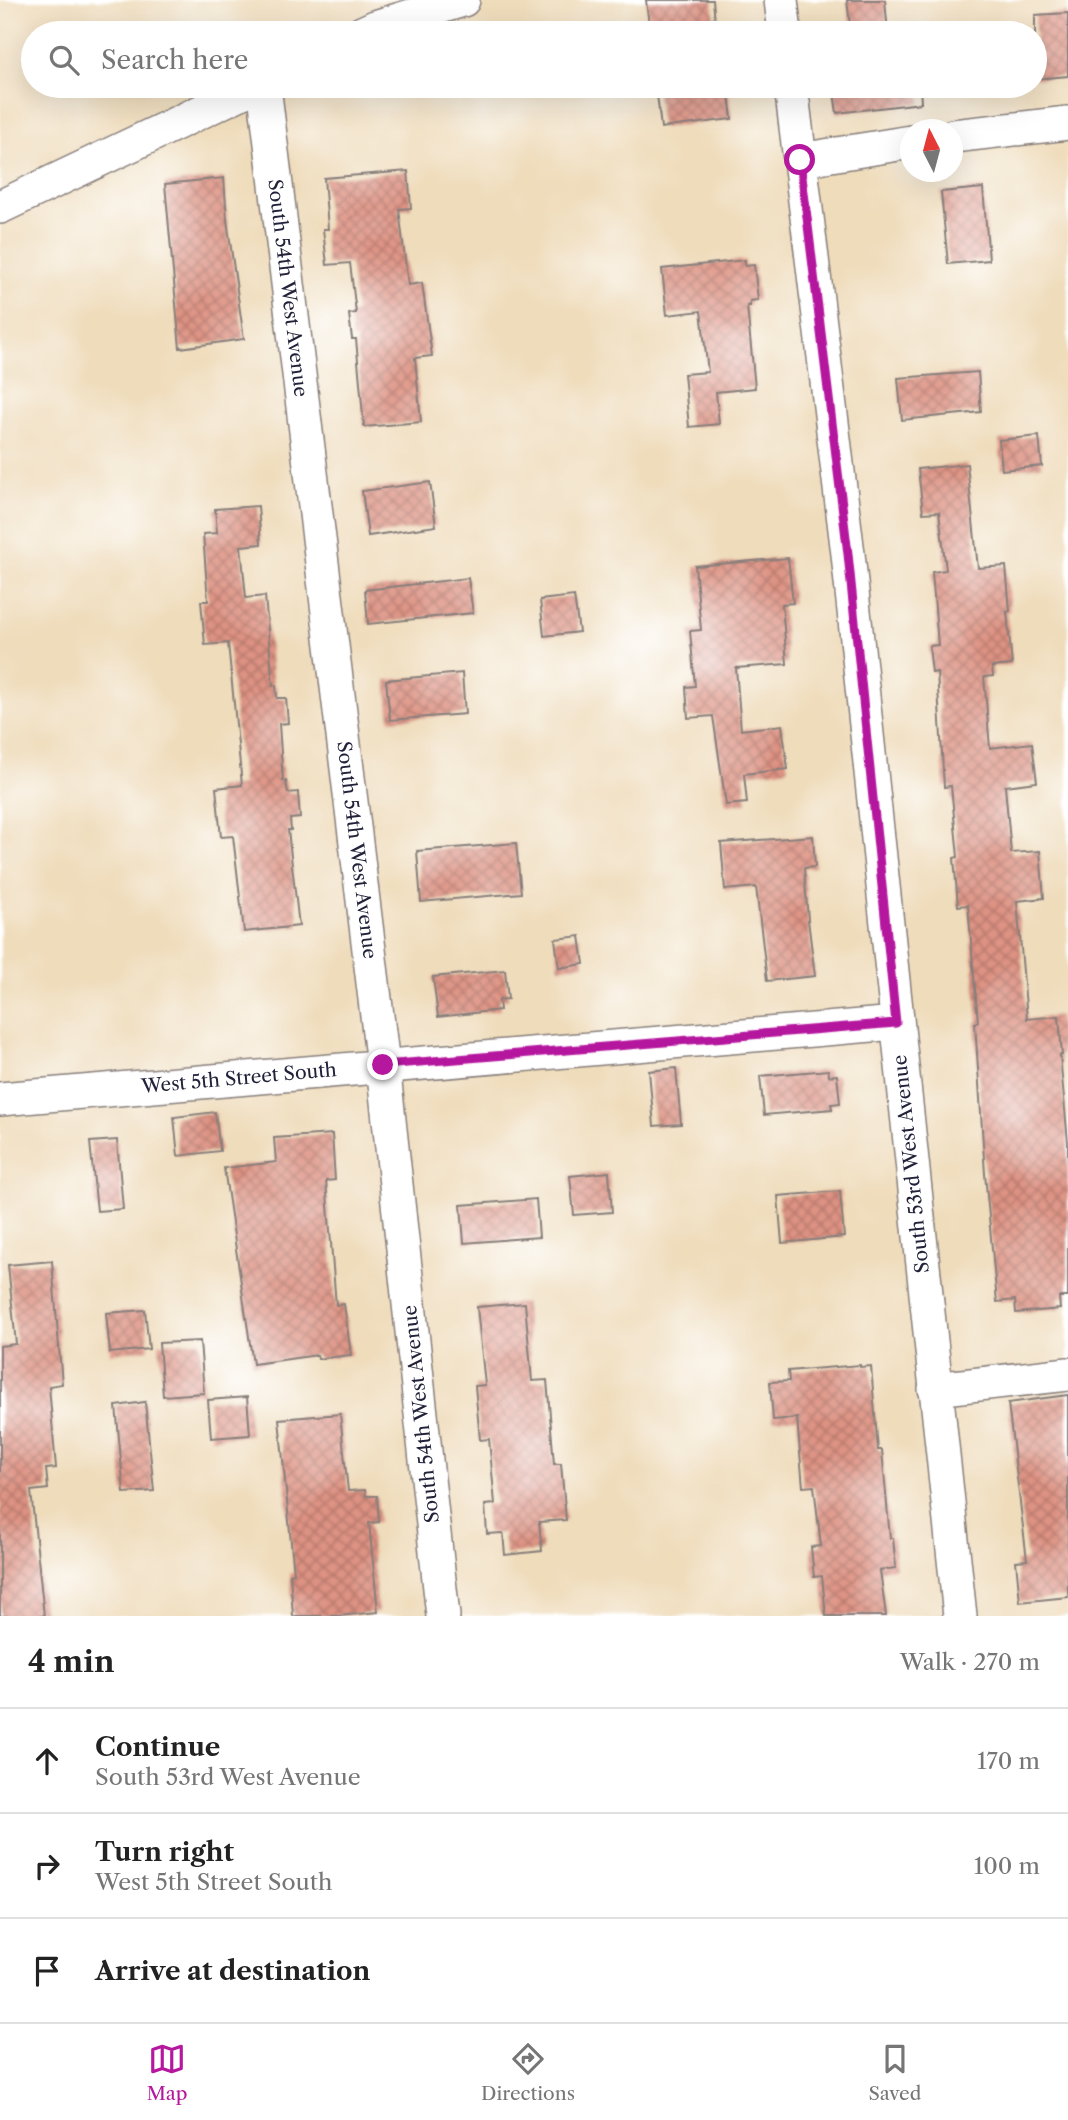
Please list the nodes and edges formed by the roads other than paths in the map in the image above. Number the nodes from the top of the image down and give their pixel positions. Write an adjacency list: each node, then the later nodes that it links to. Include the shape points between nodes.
1 (463, 0): 3 (street)
2 (780, 0): 4 (street)
3 (395, 21)
4 (783, 21)
5 (231, 98): 12 (street)
6 (265, 98): 14 (street, South 54th West Avenue)
7 (792, 98): 11 (street, South 53rd West Avenue)
8 (1068, 123): 9 (street)
9 (963, 135)
10 (900, 144): 11 (street)
11 (800, 160): 13 (street, South 53rd West Avenue, via 849,568)
12 (0, 207)
13 (896, 1023): 14 (street, West 5th Street South); 17 (street, South 53rd West Avenue)
14 (383, 1065): 15 (street, West 5th Street South); 18 (street, South 54th West Avenue)
15 (0, 1100)
16 (1068, 1374): 17 (street)
17 (935, 1389): 19 (street, South 53rd West Avenue)
18 (443, 1616)
19 (960, 1616)

